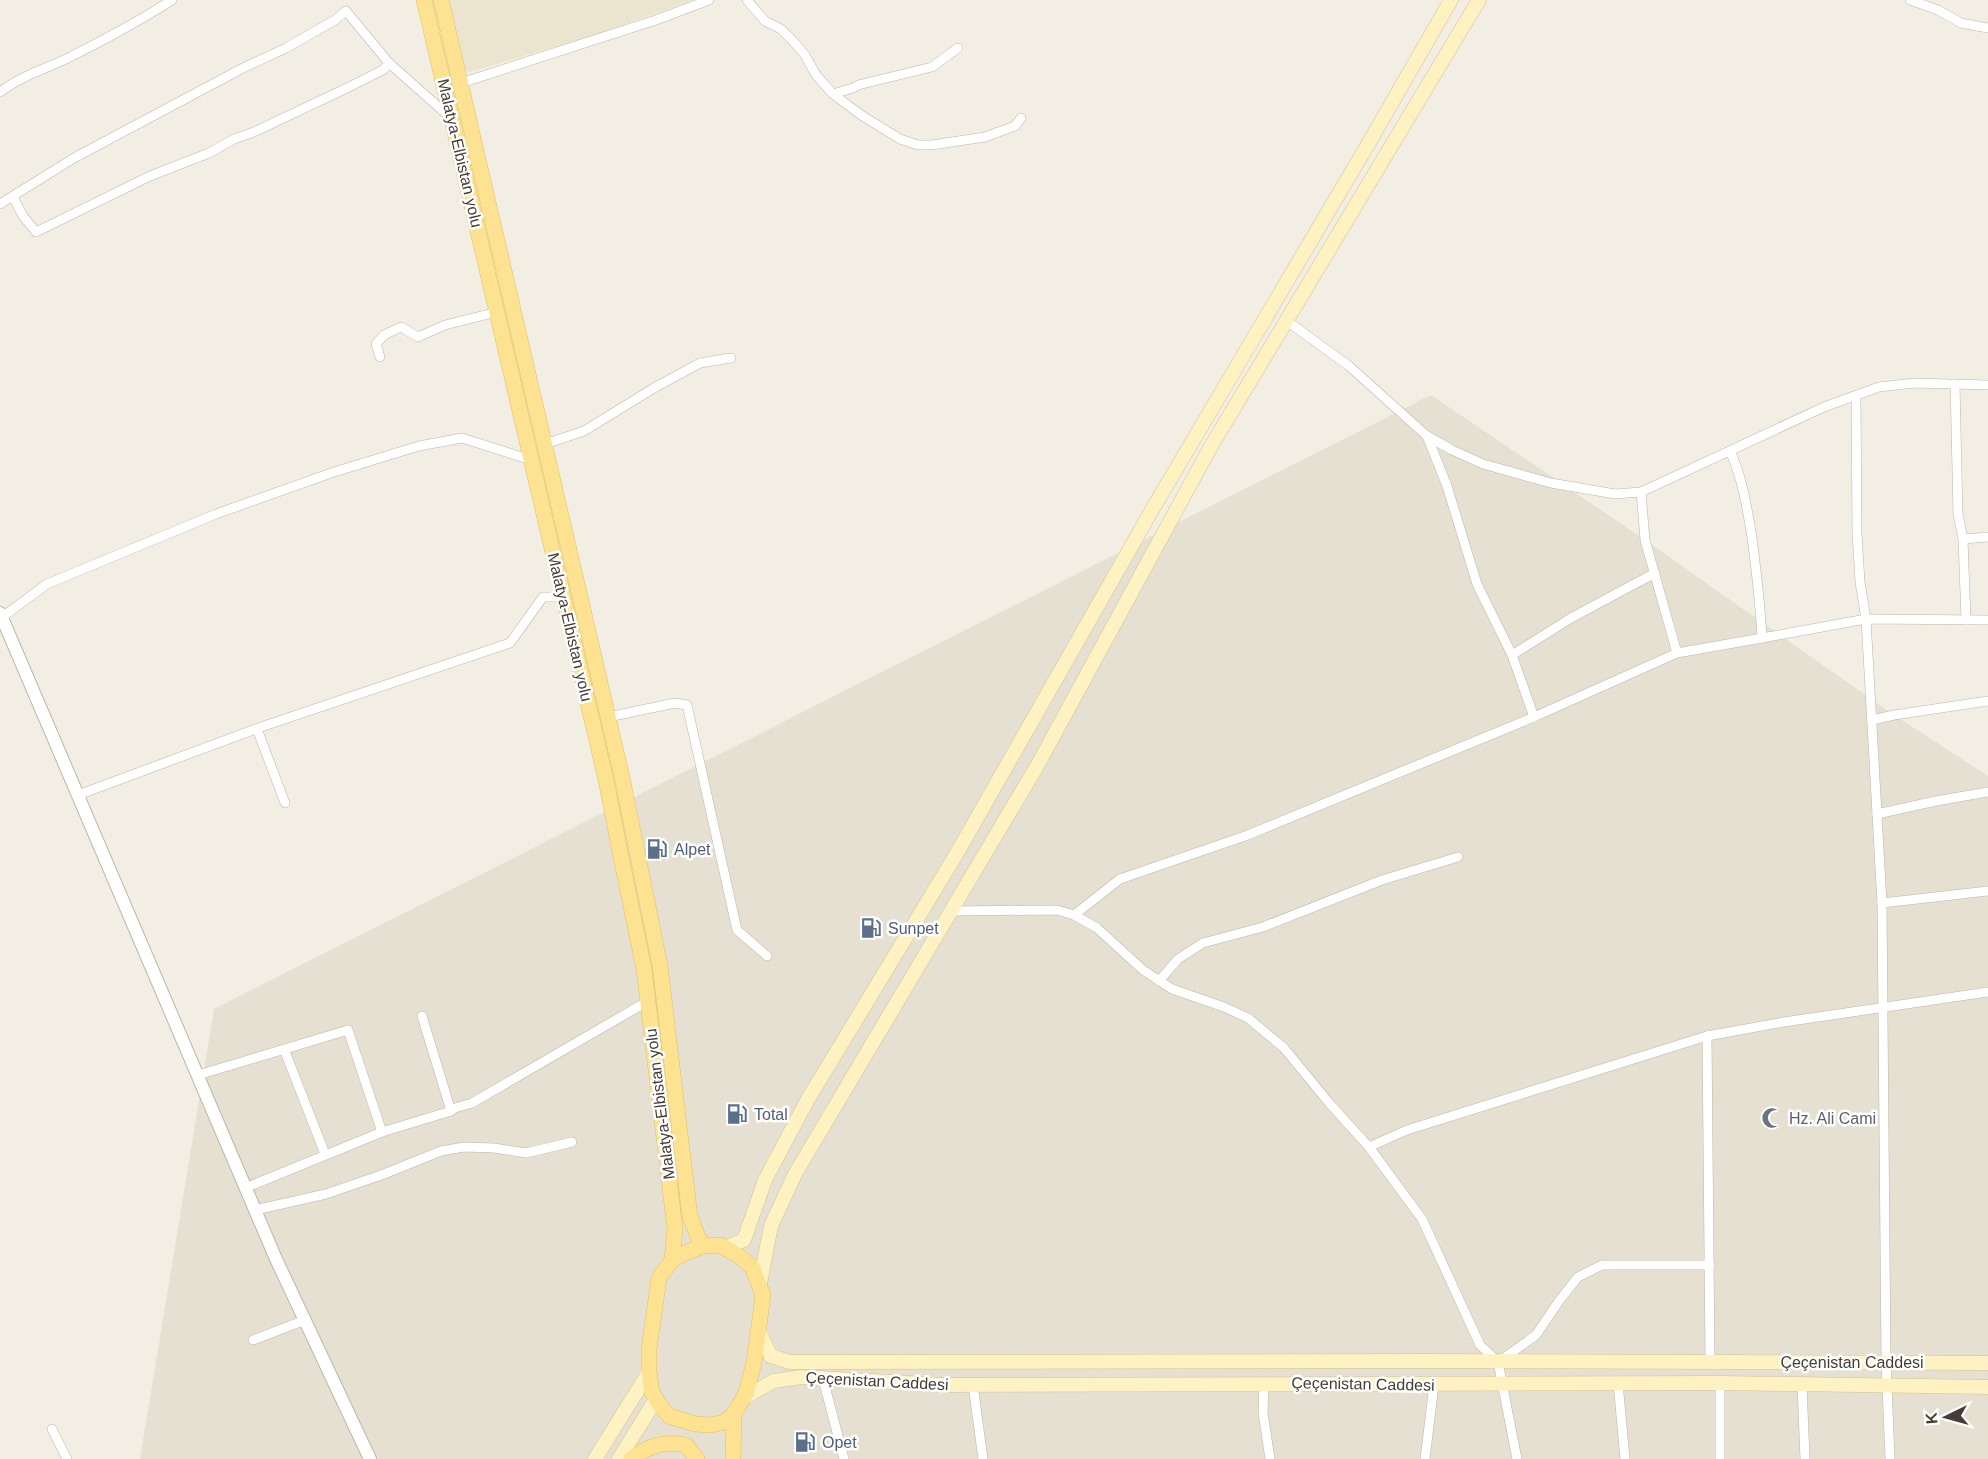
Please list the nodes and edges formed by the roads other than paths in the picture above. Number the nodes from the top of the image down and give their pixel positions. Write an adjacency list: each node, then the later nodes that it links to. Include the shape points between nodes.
1 (172, 0): 13 (street, via 110,37 21,78)
2 (424, 0): 16 (main road, Malatya-Elbistan yolu)
3 (441, 0): 12 (main road, Malatya-Elbistan yolu)
4 (709, 0): 12 (street)
5 (747, 0): 14 (street, via 765,21 794,42)
6 (1451, 0): 73 (main road, via 1157,501 957,854 808,1099 765,1180 744,1240)
7 (1479, 0): 20 (main road)
8 (1910, 0): 9 (street, via 1961,23)
9 (1988, 28)
10 (958, 48): 14 (street, via 932,67)
11 (389, 63): 16 (street); 17 (street, via 347,88 36,232); 17 (street, via 346,11 286,48 74,158)
12 (461, 83): 27 (main road, Malatya-Elbistan yolu)
13 (0, 92)
14 (833, 94): 15 (street, via 861,116 918,145 985,137 1015,126)
15 (1021, 118)
16 (452, 119): 19 (main road, Malatya-Elbistan yolu)
17 (13, 197): 18 (street)
18 (0, 204)
19 (497, 312): 21 (street, via 445,325 418,337 401,327 376,344); 29 (main road, Malatya-Elbistan yolu)
20 (1287, 321): 26 (street, via 1349,366); 54 (main road, via 1210,448 1037,766)
21 (380, 357)
22 (731, 358): 27 (street, via 700,363 584,431)
23 (1955, 384): 24 (street); 25 (street, via 1879,387); 32 (street, via 1958,514)
24 (1988, 385)
25 (1856, 396): 28 (street); 36 (street, via 1857,533)
26 (1427, 436): 30 (street, via 1483,464 1551,483 1615,494); 41 (street, via 1477,584)
27 (545, 444): 43 (main road, Malatya-Elbistan yolu)
28 (1730, 451): 30 (street); 39 (street, via 1745,496 1760,591)
29 (531, 460): 34 (main road, Malatya-Elbistan yolu); 35 (street, via 462,438 418,446 216,514 47,584)
30 (1641, 492): 33 (street, via 1645,540)
31 (1988, 537): 32 (street)
32 (1963, 539): 37 (street)
33 (1655, 573): 40 (street); 41 (street)
34 (563, 597): 46 (street, via 543,597 510,643); 59 (main road, Malatya-Elbistan yolu, via 606,780)
35 (1, 615): 48 (street)
36 (1866, 619): 37 (street); 39 (street); 45 (street)
37 (1966, 620): 38 (street)
38 (1988, 620)
39 (1762, 638): 40 (street)
40 (1677, 653): 44 (street)
41 (1512, 655): 44 (street)
42 (1988, 701): 45 (street)
43 (608, 717): 56 (street, via 675,703 687,705 737,930); 72 (main road, Malatya-Elbistan yolu, via 660,966 690,1217)
44 (1534, 717): 55 (street, via 1258,831 1120,879)
45 (1872, 720): 50 (street)
46 (257, 729): 48 (street); 49 (street)
47 (1988, 792): 50 (street)
48 (78, 795): 64 (street)
49 (285, 803)
50 (1877, 814): 53 (street)
51 (1458, 857): 57 (street, via 1382,880 1263,927 1203,943 1178,959)
52 (1988, 891): 53 (street)
53 (1882, 903): 60 (street)
54 (951, 910): 55 (street, via 1057,910); 76 (main road, via 795,1174 771,1226)
55 (1074, 915): 57 (street, via 1096,928)
56 (767, 956)
57 (1159, 981): 68 (street, via 1248,1018 1284,1048)
58 (1988, 992): 60 (street)
59 (648, 1001): 65 (street, via 492,1092); 74 (main road, Malatya-Elbistan yolu, via 675,1229)
60 (1884, 1008): 62 (street); 82 (street)
61 (422, 1016): 65 (street)
62 (1707, 1036): 68 (street, via 1407,1130); 75 (street)
63 (284, 1049): 64 (street); 66 (street, via 348,1030); 69 (street)
64 (198, 1075): 70 (street)
65 (451, 1111): 66 (street)
66 (382, 1132): 69 (street)
67 (572, 1142): 71 (street, via 526,1153 464,1147 441,1151 326,1194)
68 (1369, 1147): 80 (street, via 1422,1219 1480,1345)
69 (325, 1154): 70 (street)
70 (245, 1188): 71 (street)
71 (255, 1210): 77 (street)
72 (702, 1246): 73 (main road); 74 (main road)
73 (725, 1248): 76 (main road, via 752,1267)
74 (672, 1260): 84 (main road, via 659,1278)
75 (1710, 1265): 80 (street, via 1602,1265 1578,1277 1536,1335); 81 (street)
76 (760, 1283): 78 (main road, via 763,1295)
77 (305, 1320): 79 (street); 100 (street)
78 (759, 1332): 80 (main road, Çeçenistan Caddesi, via 771,1356 790,1362); 95 (main road)
79 (254, 1340)
80 (1498, 1362): 81 (main road, Çeçenistan Caddesi); 89 (street)
81 (1710, 1362): 82 (main road, Çeçenistan Caddesi)
82 (1886, 1362): 83 (main road, Çeçenistan Caddesi); 93 (street)
83 (1988, 1363)
84 (649, 1372): 96 (main road); 102 (main road)
85 (823, 1379): 90 (main road, Çeçenistan Caddesi); 95 (main road, Çeçenistan Caddesi, via 802,1377 774,1382); 107 (street)
86 (1264, 1383): 90 (main road, Çeçenistan Caddesi); 91 (main road, Çeçenistan Caddesi); 109 (street, via 1263,1413)
87 (1618, 1383): 88 (main road, Çeçenistan Caddesi); 89 (main road, Çeçenistan Caddesi); 112 (street)
88 (1720, 1383): 92 (main road, Çeçenistan Caddesi); 113 (street)
89 (1503, 1384): 91 (main road, Çeçenistan Caddesi); 111 (street)
90 (973, 1385): 108 (street)
91 (1434, 1385): 110 (street)
92 (1802, 1385): 93 (main road, Çeçenistan Caddesi); 114 (street)
93 (1888, 1386): 94 (main road, Çeçenistan Caddesi); 115 (street)
94 (1988, 1388)
95 (743, 1398): 97 (main road)
96 (656, 1399): 98 (main road, via 669,1416); 103 (main road)
97 (734, 1414): 98 (main road, via 711,1425); 106 (main road)
98 (681, 1419): 105 (main road)
99 (52, 1429): 101 (street)
100 (366, 1458)
101 (67, 1459)
102 (595, 1459)
103 (619, 1459)
104 (631, 1459): 105 (main road, via 645,1449 671,1442 686,1445)
105 (698, 1459)
106 (733, 1459)
107 (844, 1459)
108 (983, 1459)
109 (1270, 1459)
110 (1425, 1459)
111 (1517, 1459)
112 (1625, 1459)
113 (1720, 1459)
114 (1805, 1459)
115 (1890, 1459)

